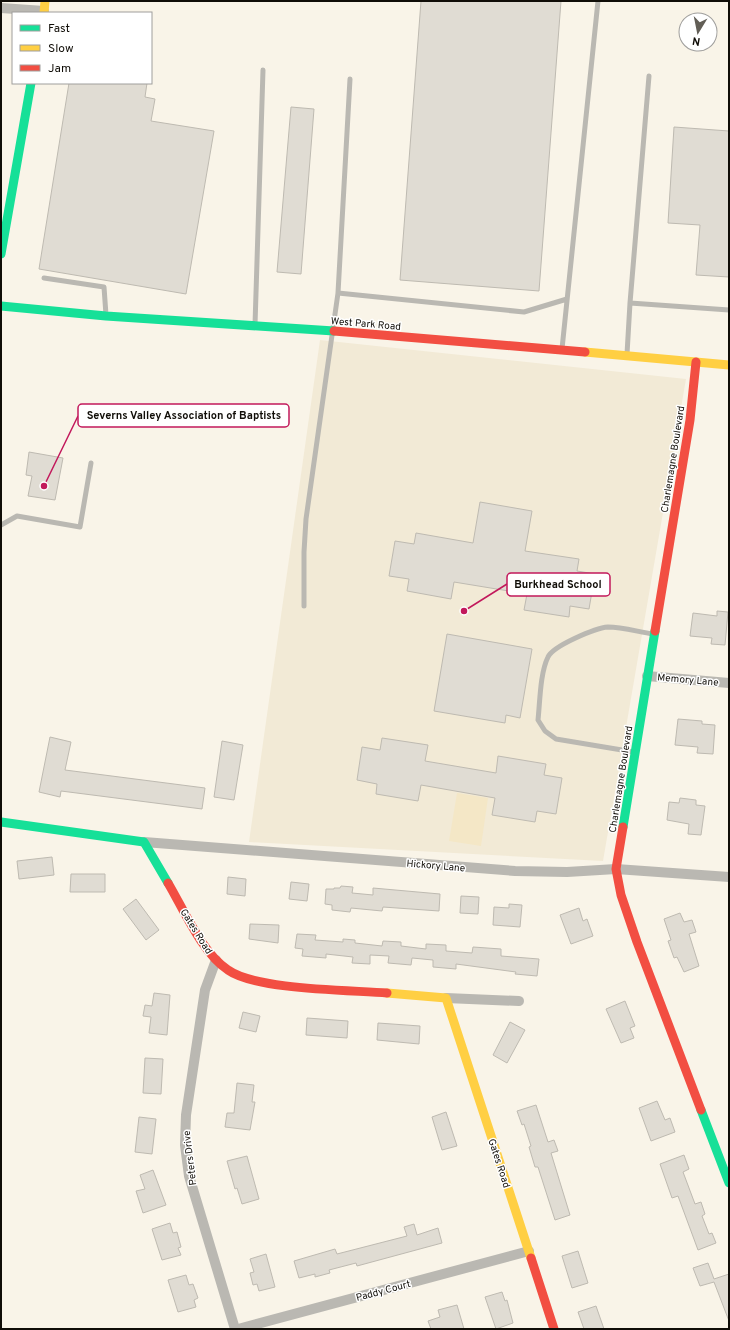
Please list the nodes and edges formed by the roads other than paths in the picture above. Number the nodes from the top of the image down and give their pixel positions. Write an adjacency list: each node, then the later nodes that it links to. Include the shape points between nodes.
1 (598, 1): 12 (lane)
2 (1, 8): 3 (street)
3 (44, 8)
4 (263, 70): 17 (lane)
5 (649, 76): 13 (lane)
6 (350, 79): 11 (lane)
7 (31, 84): 8 (street)
8 (2, 242): 9 (street)
9 (1, 254)
10 (44, 278): 16 (lane, via 104,287)
11 (338, 293): 12 (lane, via 524,312); 18 (lane)
12 (567, 299): 19 (lane)
13 (630, 303): 15 (lane); 20 (lane)
14 (1, 306): 16 (street, West Park Road)
15 (729, 310)
16 (106, 316): 17 (street, West Park Road)
17 (255, 326): 18 (street, West Park Road)
18 (333, 331): 19 (street, West Park Road); 25 (lane, via 306,519)
19 (562, 350): 20 (street, West Park Road)
20 (627, 355): 21 (street, West Park Road)
21 (696, 362): 22 (street, West Park Road); 26 (street, Charlemagne Boulevard, via 690,420)
22 (729, 365)
23 (91, 463): 24 (lane, via 80,527 17,516)
24 (1, 525)
25 (304, 606)
26 (654, 634): 27 (street, Charlemagne Boulevard); 29 (lane, via 607,627 556,648 548,655 545,666 538,720 545,731 556,739)
27 (647, 676): 28 (street, Memory Lane); 29 (street, Charlemagne Boulevard)
28 (729, 683)
29 (635, 753): 32 (street, Charlemagne Boulevard)
30 (1, 822): 31 (street)
31 (144, 842): 32 (street, Hickory Lane, via 515,871 567,872); 34 (street, Gates Road, via 206,948)
32 (616, 869): 33 (street, Hickory Lane); 37 (street, Charlemagne Boulevard, via 621,895 637,942)
33 (729, 877)
34 (216, 960): 35 (street, Gates Road, via 227,970 254,981); 39 (street, Peters Drive, via 206,990 186,1115 186,1145 189,1176 197,1206)
35 (446, 998): 36 (street, Gates Road); 38 (street, Gates Road)
36 (519, 1001)
37 (729, 1183)
38 (529, 1251): 39 (street, Paddy Court); 40 (street, Gates Road)
39 (237, 1329)
40 (554, 1329)

